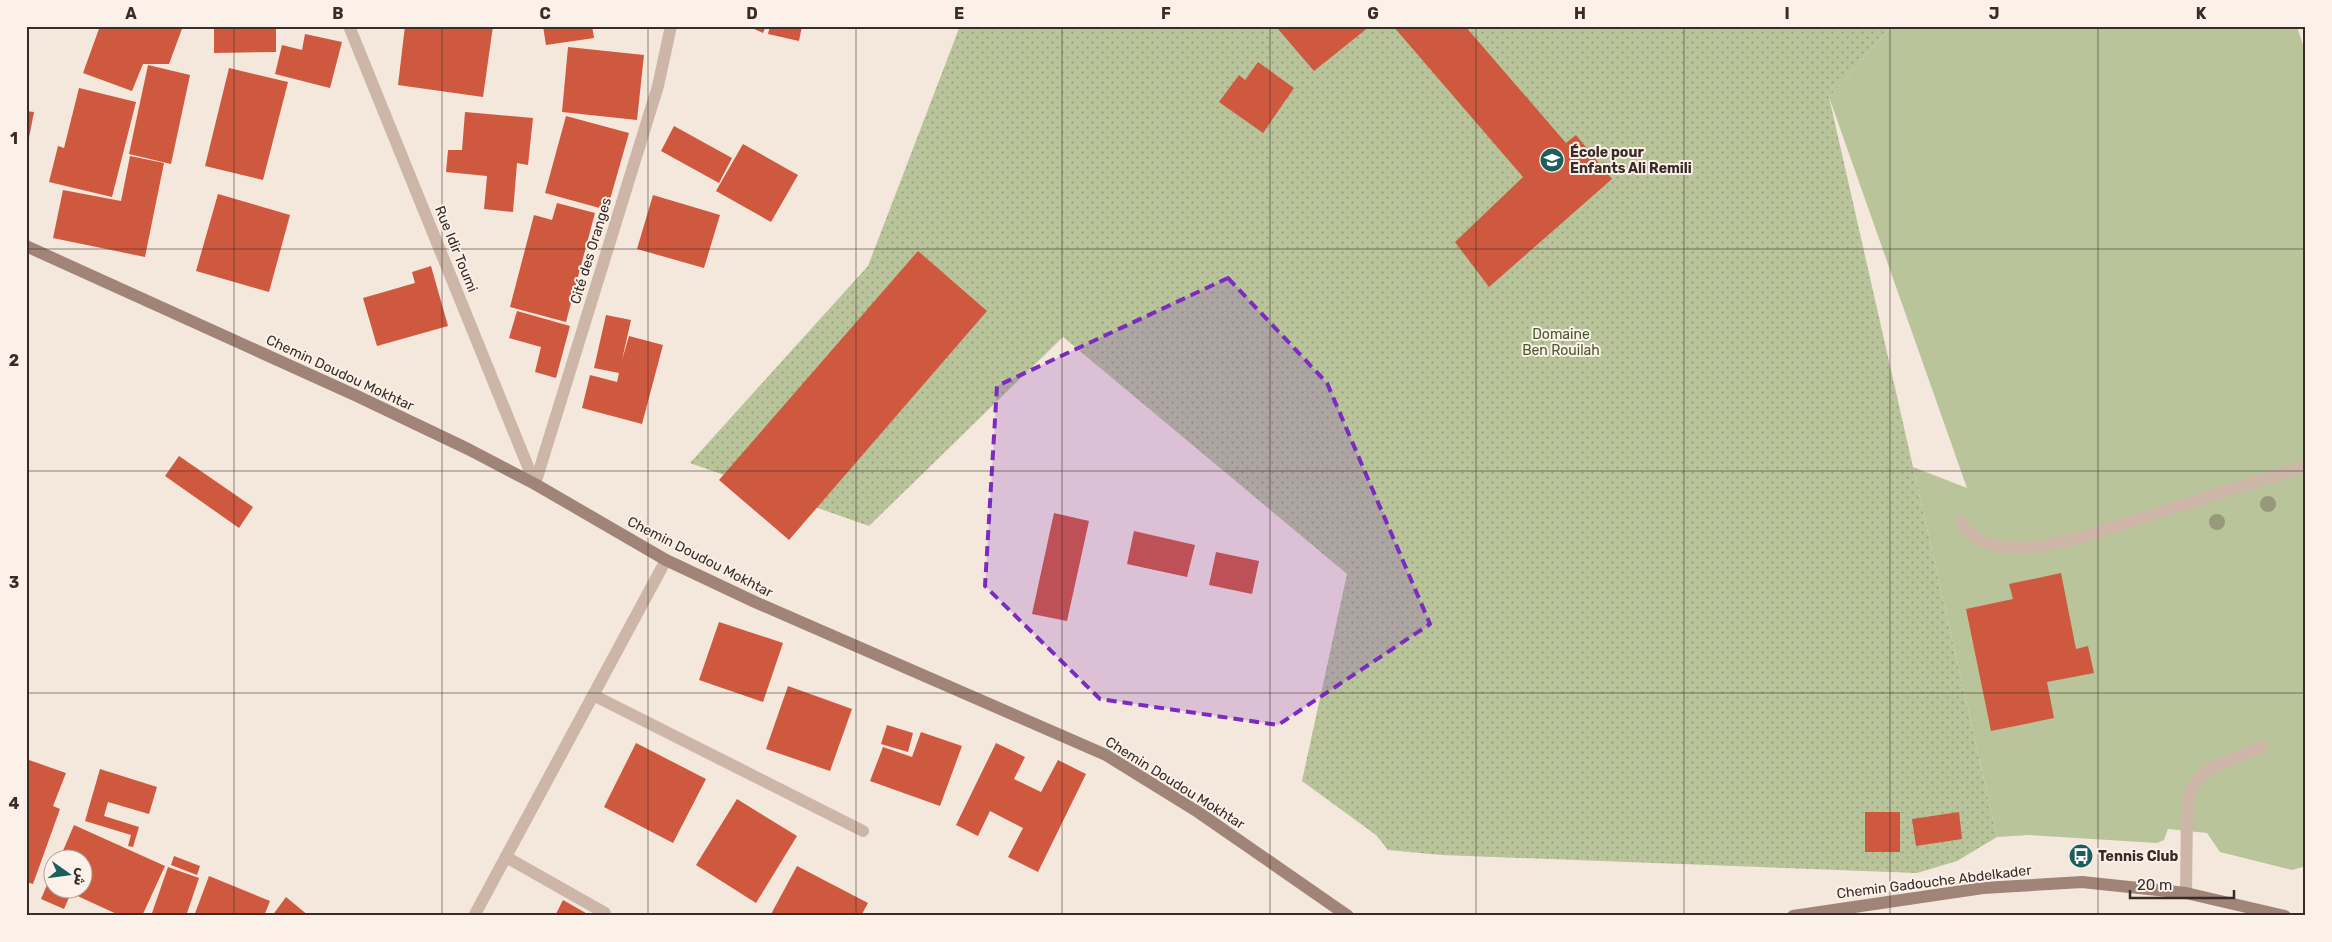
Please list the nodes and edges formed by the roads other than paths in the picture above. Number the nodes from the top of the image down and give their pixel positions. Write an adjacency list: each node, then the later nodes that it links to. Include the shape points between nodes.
1 (349, 26): 5 (street, Rue Idir Toumi)
2 (671, 26): 5 (street, Cité des Oranges, via 658,86)
3 (26, 246): 5 (street, Chemin Doudou Mokhtar, via 357,396)
4 (2306, 466): 6 (street, via 2062,542 2017,548 1997,546 1982,542 1967,532)
5 (535, 484): 7 (street, Chemin Doudou Mokhtar)
6 (1961, 522)
7 (666, 560): 8 (street); 15 (street, Chemin Doudou Mokhtar, via 1106,755 1198,812)
8 (593, 695): 10 (street); 11 (street)
9 (2261, 747): 12 (street, via 2208,770 2196,780 2190,792 2187,812)
10 (863, 831)
11 (506, 857): 13 (street); 14 (street)
12 (2186, 892): 16 (street, Chemin Gadouche Abdelkader, via 2082,882 2032,885 1983,888); 17 (street, Chemin Gadouche Abdelkader)
13 (605, 913)
14 (474, 916)
15 (1348, 916)
16 (1793, 916)
17 (2286, 916)

